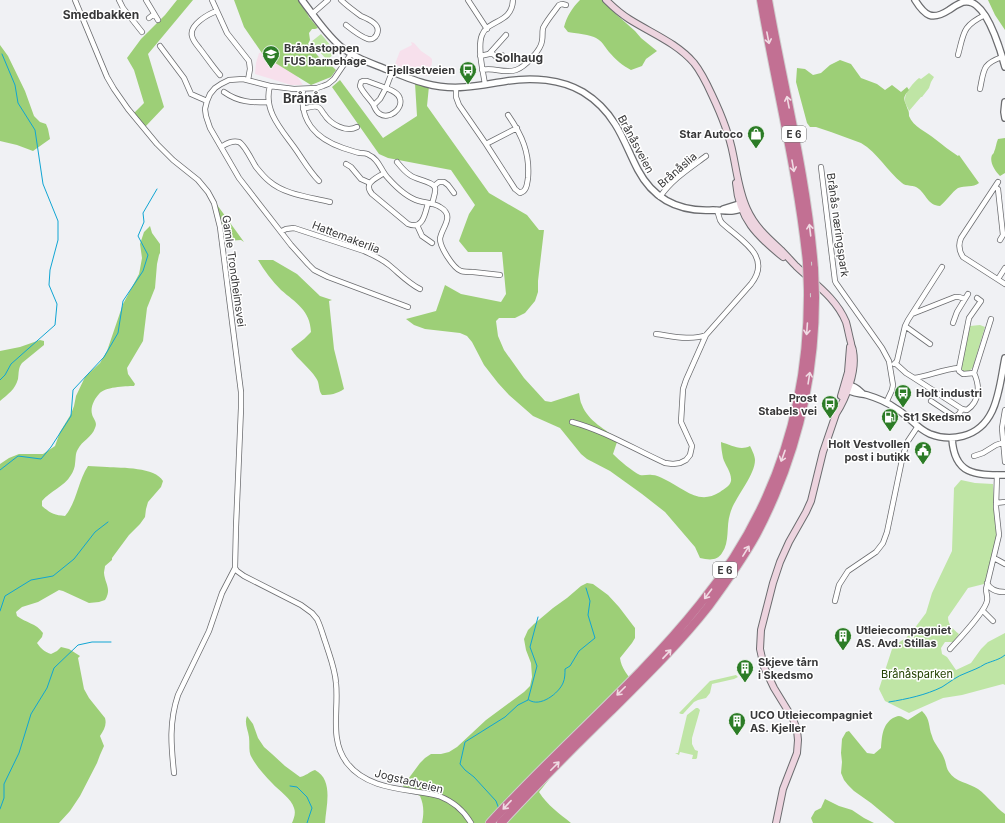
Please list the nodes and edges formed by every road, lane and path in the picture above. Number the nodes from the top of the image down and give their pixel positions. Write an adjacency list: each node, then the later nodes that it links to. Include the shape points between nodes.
1 (76, 0): 120 (street, Gamle Trondheimsvei, via 107,77 122,100 166,154 204,186 218,212 241,392)
2 (119, 0): 23 (street)
3 (146, 0): 16 (street)
4 (212, 0): 15 (street)
5 (302, 0): 17 (street, Brånåsveien)
6 (328, 0): 17 (street)
7 (341, 0): 21 (street, via 375,24 377,34 374,38 366,38)
8 (468, 0): 22 (street)
9 (513, 0): 22 (street, via 508,14)
10 (606, 0): 73 (main road, via 625,17 677,48 696,67 723,120 730,142 736,172 736,188)
11 (761, 0): 128 (highway, E 6, one-way to 128, bridge, via 796,182 807,262 806,350 785,450 763,505 718,582 637,675)
12 (768, 0): 128 (highway, E 6, one-way to 12, bridge, via 639,683 708,607 756,535 792,451 812,362 815,322 814,268 804,185)
13 (915, 0): 18 (street, via 930,16 939,15 960,3 968,2 978,6)
14 (566, 5): 33 (street, via 559,5 545,25 541,45 522,67 508,72)
15 (217, 11): 35 (street, via 208,14 195,25 191,35); 36 (street, via 227,32 249,60)
16 (154, 14): 19 (street); 20 (street)
17 (312, 14): 26 (street, Brånåsveien, via 336,43)
18 (985, 15): 29 (street, via 966,28); 31 (street)
19 (148, 18)
20 (158, 20)
21 (346, 25)
22 (487, 28): 30 (street, via 481,38)
23 (142, 32)
24 (506, 35): 27 (street)
25 (160, 46): 44 (street, via 184,78 191,94)
26 (351, 54): 34 (street, Brånåsveien); 41 (street, via 328,84)
27 (489, 54): 28 (street); 30 (street)
28 (502, 55)
29 (958, 55)
30 (480, 56): 33 (street)
31 (1002, 57): 32 (street); 42 (street, via 987,65)
32 (1005, 67)
33 (482, 70): 37 (street)
34 (392, 72): 39 (street); 40 (street, Brånåsveien, via 428,85)
35 (220, 75)
36 (248, 80): 38 (street); 44 (street, via 229,80 221,84)
37 (485, 84): 40 (street, Brånåsveien); 69 (street, Brånåsveien, via 514,80 545,80 570,86 587,94 610,116 644,180)
38 (270, 86): 41 (street); 45 (street)
39 (386, 88): 47 (street); 47 (street, via 367,81 361,82 360,88); 47 (street, via 396,93 400,99 397,110 392,115 384,116 377,112)
40 (456, 88): 55 (street, via 459,105)
41 (303, 89): 48 (street)
42 (980, 89)
43 (224, 92): 45 (street, via 249,102)
44 (207, 101): 56 (street, via 207,122)
45 (268, 102): 62 (street, via 277,125 294,147 309,174)
46 (1005, 102): 50 (street)
47 (374, 105)
48 (303, 109): 53 (street, via 318,107 330,122); 61 (street, via 308,123 318,135 343,148 369,154 378,162)
49 (508, 115): 52 (street)
50 (1005, 118)
51 (357, 127): 53 (street)
52 (517, 128): 55 (street); 55 (street, via 528,159 527,182 523,193 520,194 515,189)
53 (351, 129): 54 (street)
54 (355, 134)
55 (486, 144)
56 (221, 147): 70 (street, via 232,142 240,143 257,169 270,182 291,192); 76 (street, via 244,184)
57 (706, 156): 69 (street, Brånåslia, via 674,181)
58 (396, 162): 65 (street, via 412,176)
59 (346, 164): 64 (street, via 361,179)
60 (821, 167): 96 (street, Brånås næringspark, via 835,280 886,355)
61 (384, 173): 64 (street); 72 (street, via 409,196)
62 (319, 181)
63 (998, 182): 66 (street)
64 (370, 183): 75 (street, via 369,190 372,194 408,224)
65 (434, 186): 67 (street, via 444,182); 72 (street, via 435,193)
66 (995, 187): 77 (street, via 998,189 1003,235); 82 (street, via 961,238 959,246 963,257)
67 (454, 193)
68 (321, 194): 70 (street)
69 (660, 197): 74 (street, Brånåsveien, via 688,209)
70 (319, 199): 71 (street)
71 (330, 202)
72 (430, 203): 75 (street, via 422,221); 81 (street, via 442,208 447,216 440,241 454,266 461,271)
73 (742, 206): 74 (street, Brånåsveien); 100 (main road, via 769,239 836,304 846,322 851,343)
74 (719, 210): 92 (street, via 722,223 755,254 758,269 755,279)
75 (417, 225): 78 (street, via 422,236)
76 (282, 232): 84 (street, Hattemakerlia, via 294,228 372,254); 86 (street, via 308,264 321,274)
77 (1000, 240)
78 (432, 243)
79 (942, 267): 87 (street)
80 (1005, 268): 82 (street)
81 (500, 275)
82 (998, 279): 83 (street)
83 (1005, 284)
84 (420, 289)
85 (977, 298): 97 (street, via 981,301 965,322)
86 (408, 307)
87 (911, 314): 89 (street, via 955,297 966,297 956,312); 90 (street)
88 (991, 319): 98 (street, via 987,325)
89 (953, 323)
90 (905, 326): 93 (street); 95 (street)
91 (656, 334): 92 (street, via 692,338)
92 (706, 335): 106 (street, via 683,389 681,422 692,449 683,462 665,463 611,436)
93 (930, 344)
94 (1005, 358): 108 (street, via 994,409 990,416 974,431)
95 (895, 363): 96 (street); 99 (street)
96 (890, 366): 102 (street, via 893,386)
97 (958, 368): 98 (street, via 963,374); 99 (street)
98 (974, 373): 103 (street, via 977,398 969,409)
99 (914, 378): 103 (street)
100 (847, 387): 102 (street); 132 (main road, via 822,452 811,501 780,562 761,630 760,649 764,667 793,719 798,740)
101 (931, 401): 103 (street, via 955,417)
102 (886, 403): 107 (street)
103 (962, 409)
104 (1005, 410): 105 (street)
105 (1004, 420): 109 (street)
106 (572, 422)
107 (918, 426): 108 (street, via 936,436); 123 (street, via 903,455 883,543 876,552 848,570)
108 (952, 438): 113 (street, via 956,457 965,469 978,474)
109 (1003, 445): 110 (street, via 996,445); 111 (street)
110 (974, 456)
111 (1005, 459): 112 (street)
112 (1005, 462)
113 (996, 475): 114 (street); 115 (street)
114 (1005, 475)
115 (996, 502): 116 (street); 117 (street)
116 (1005, 502)
117 (1002, 531): 118 (street)
118 (994, 558): 119 (street); 121 (street)
119 (1005, 564)
120 (235, 568): 127 (street, via 174,706 171,739); 129 (street, Jogstadveien, via 244,576 301,605 317,618 335,673 338,746 352,769 360,776 380,785 439,796 456,806)
121 (987, 583): 122 (street, via 991,589); 124 (street, via 988,598)
122 (1005, 592)
123 (835, 601)
124 (983, 611): 125 (street); 126 (street)
125 (992, 621)
126 (950, 649)
127 (174, 773)
128 (526, 791): 130 (highway, E 6, one-way to 130); 131 (highway, E 6)
129 (471, 823)
130 (490, 823)
131 (501, 823)
132 (776, 823)

